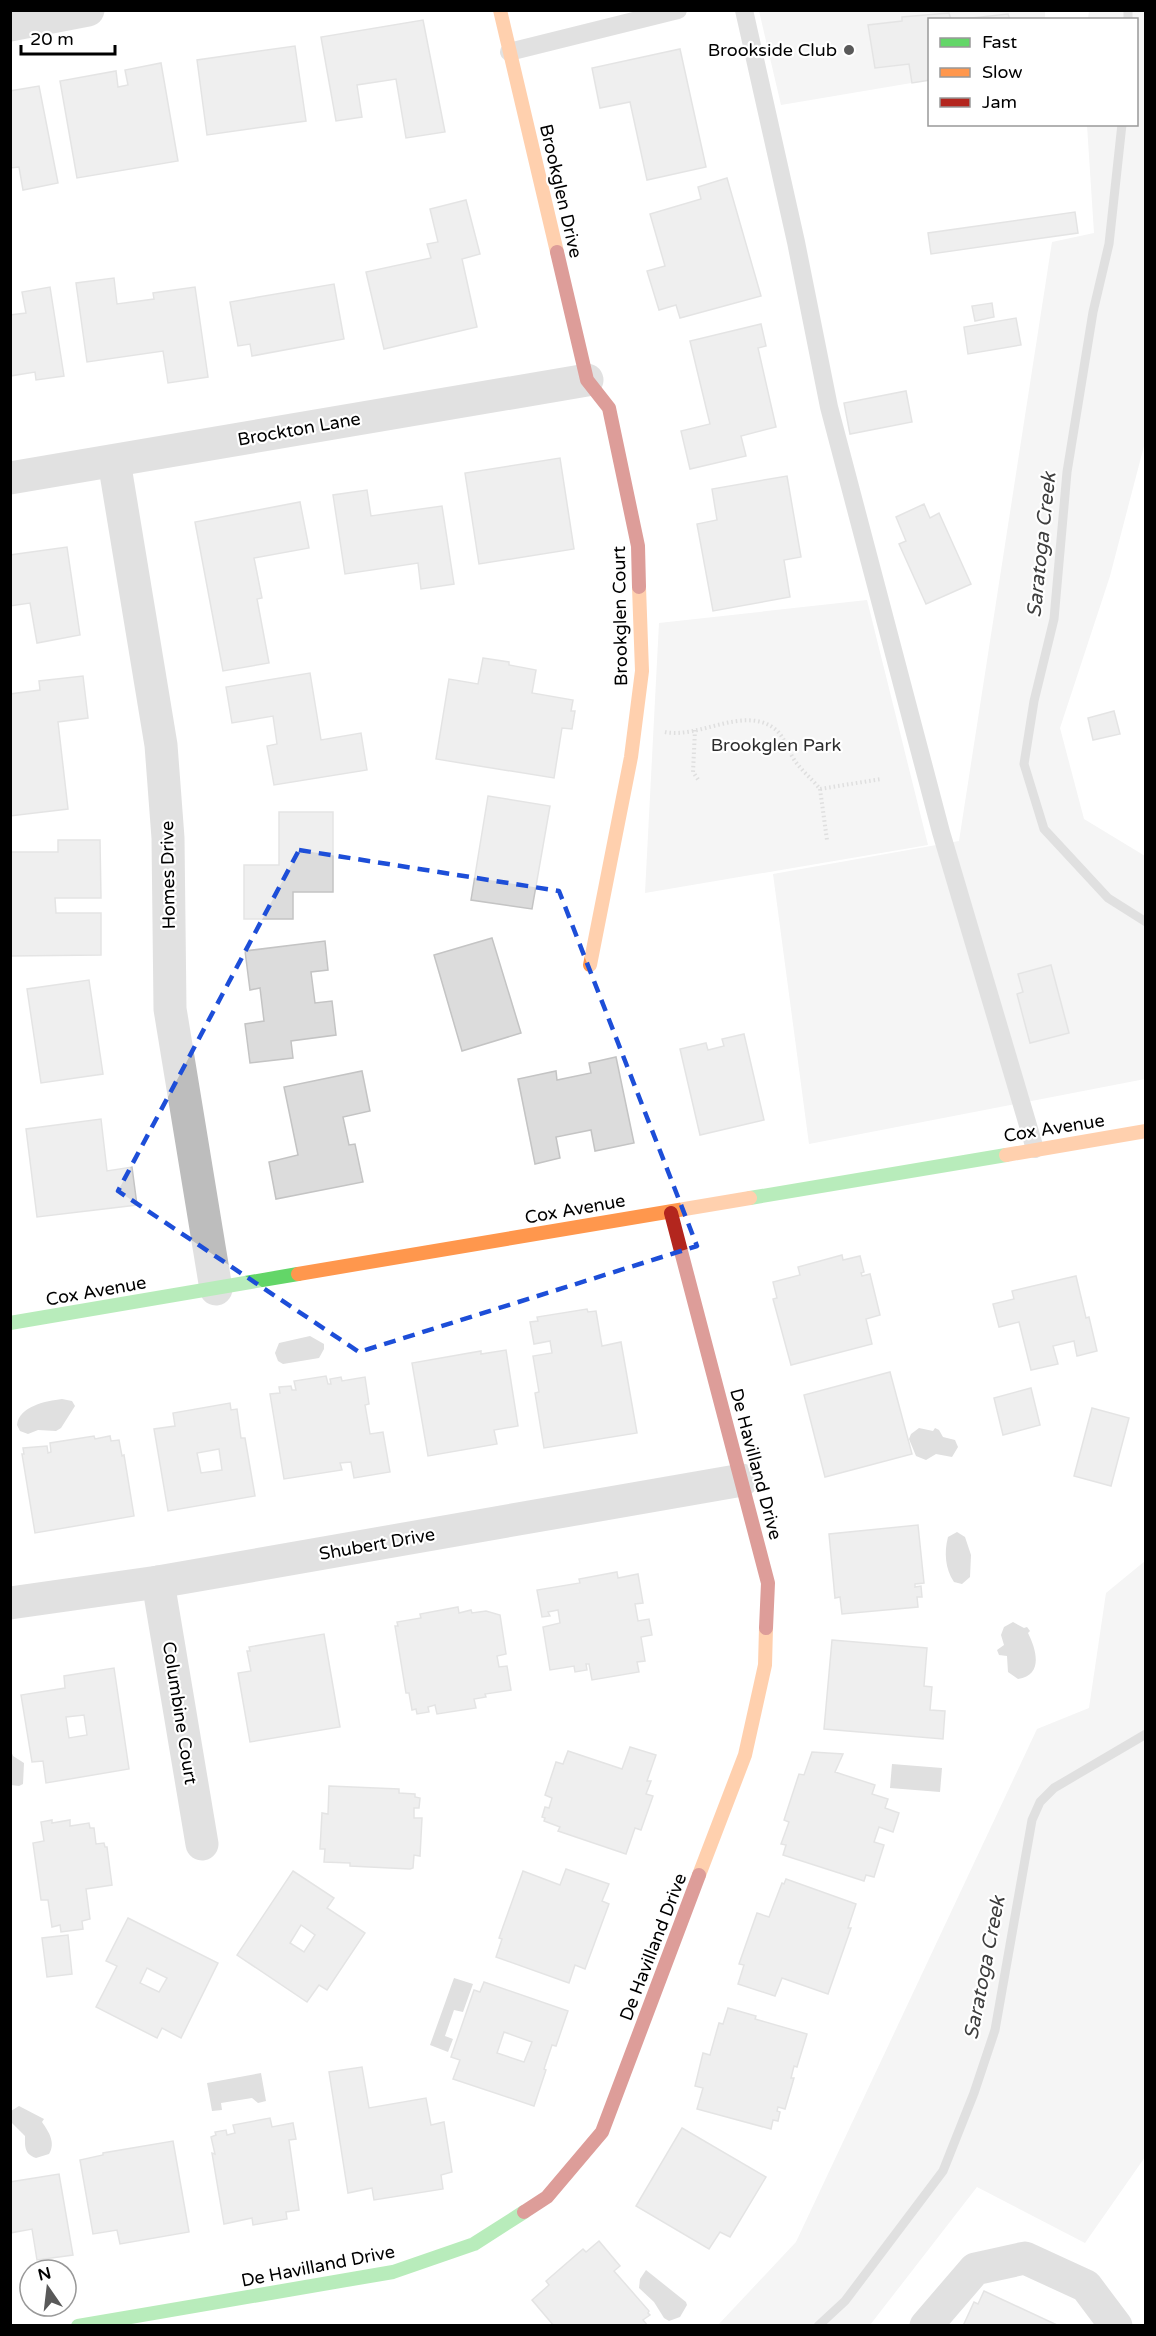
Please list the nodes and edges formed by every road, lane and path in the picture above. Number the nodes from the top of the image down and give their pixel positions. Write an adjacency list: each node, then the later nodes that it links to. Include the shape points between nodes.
1 (88, 10): 5 (street)
2 (500, 10): 6 (street, Brookglen Drive)
3 (678, 10): 6 (lane)
4 (744, 10): 18 (lane, via 829,407 941,832)
5 (10, 25)
6 (509, 52): 7 (street, Brookglen Drive)
7 (587, 380): 8 (street, Brockton Lane); 10 (street, Brookglen Court, via 609,408 638,546 642,671)
8 (114, 461): 9 (street, Brockton Lane); 20 (street, Homes Drive, via 161,745 168,838 170,1009)
9 (10, 478)
10 (635, 725): 11 (path, via 670,732); 16 (street, Brookglen Court)
11 (695, 730): 13 (path, via 693,772); 14 (path, via 741,721 769,726 782,737 801,770)
12 (881, 779): 14 (path)
13 (699, 781)
14 (820, 789): 15 (path)
15 (827, 840)
16 (590, 965)
17 (1146, 1131): 18 (street, Cox Avenue)
18 (1035, 1149): 19 (street, Cox Avenue)
19 (671, 1212): 20 (street, Cox Avenue); 22 (street, De Havilland Drive)
20 (216, 1289): 21 (street, Cox Avenue)
21 (10, 1323)
22 (742, 1480): 23 (street, Shubert Drive); 26 (street, De Havilland Drive, via 768,1582 765,1665 745,1755 602,2132 547,2197 474,2244 393,2272)
23 (159, 1582): 24 (street, Shubert Drive); 25 (street, Columbine Court)
24 (10, 1603)
25 (202, 1844)
26 (98, 2324)
27 (926, 2325): 28 (street, via 975,2269 1025,2258 1086,2286)
28 (1116, 2325)

